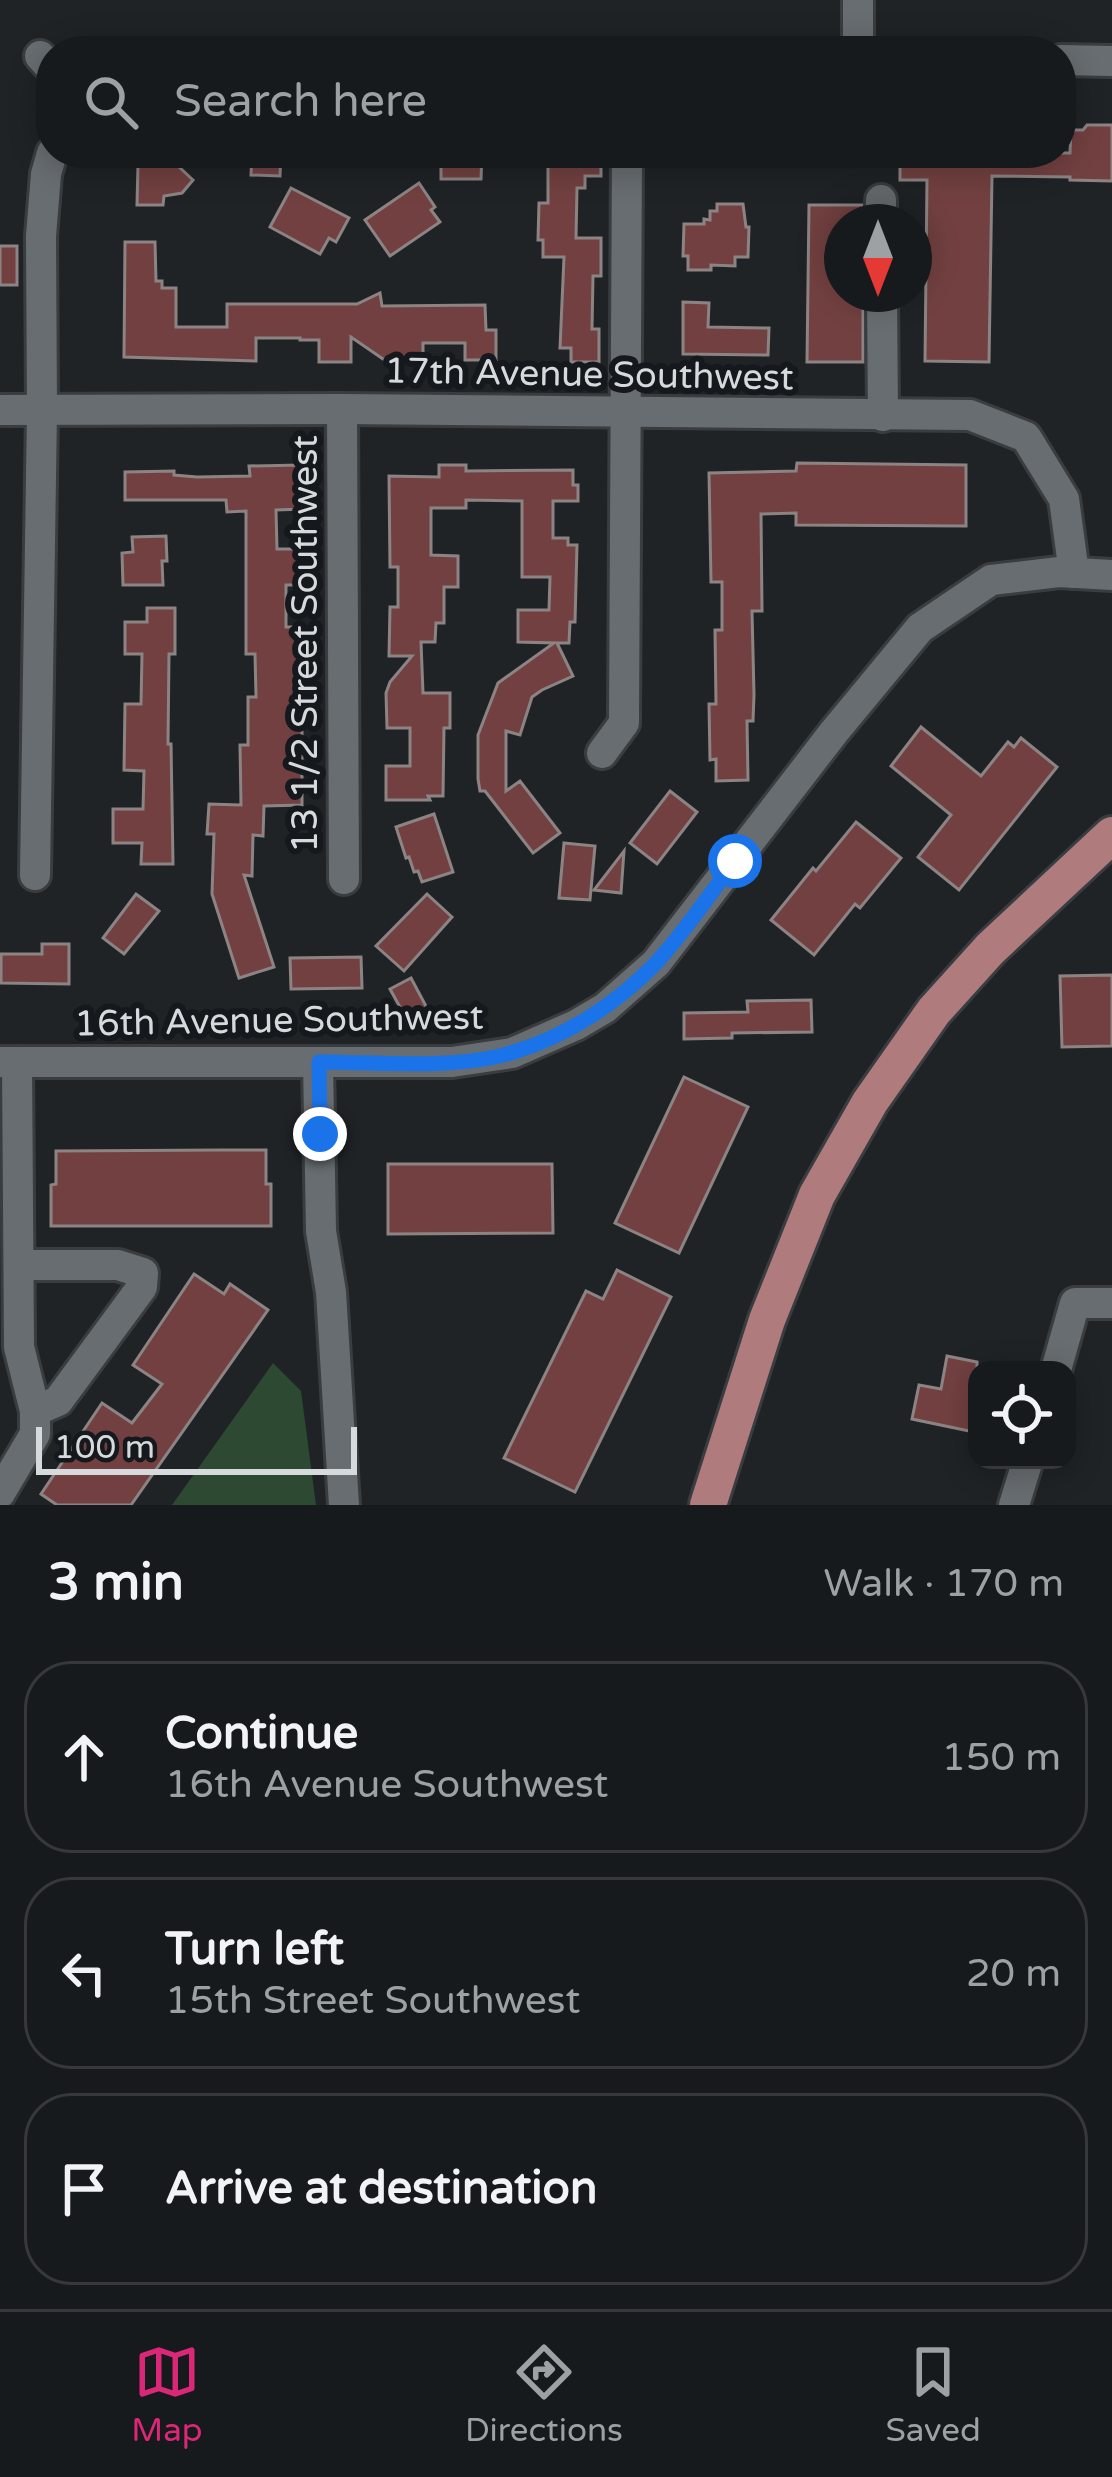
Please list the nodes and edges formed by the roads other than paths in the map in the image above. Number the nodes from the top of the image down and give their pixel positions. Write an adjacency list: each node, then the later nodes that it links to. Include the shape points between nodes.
1 (858, 0): 2 (street)
2 (858, 36)
3 (1076, 61): 4 (street)
4 (1112, 61)
5 (48, 168): 10 (street)
6 (627, 168): 11 (street)
7 (882, 312): 12 (street)
8 (342, 409): 10 (street, 17th Avenue Southwest); 11 (street, 17th Avenue Southwest); 18 (street, 13 1/2 Street Southwest)
9 (0, 410): 10 (street, 17th Avenue Southwest)
10 (42, 411): 17 (street)
11 (625, 412): 12 (street, 17th Avenue Southwest); 15 (street, via 624,723)
12 (883, 416): 13 (street, 17th Avenue Southwest, via 970,415 1026,437 1064,499)
13 (1074, 573): 14 (street, 16th Avenue Southwest); 20 (street, 16th Avenue Southwest, via 991,580 920,628 656,963 604,1008 512,1053 452,1062)
14 (1112, 574)
15 (602, 753)
16 (1112, 835): 28 (main road, via 990,949 870,1102 818,1195 767,1320)
17 (35, 875)
18 (344, 880)
19 (8, 1062): 20 (street, 16th Avenue Southwest); 21 (street)
20 (319, 1062): 27 (street, via 321,1231)
21 (20, 1265): 24 (street, via 19,1347); 24 (street, via 118,1265 143,1273 142,1287 58,1401)
22 (1112, 1303): 23 (street, via 1075,1303)
23 (1059, 1361)
24 (35, 1411): 26 (street, via 35,1434)
25 (1025, 1469): 29 (street)
26 (0, 1493)
27 (344, 1505)
28 (708, 1505)
29 (1014, 1505)

